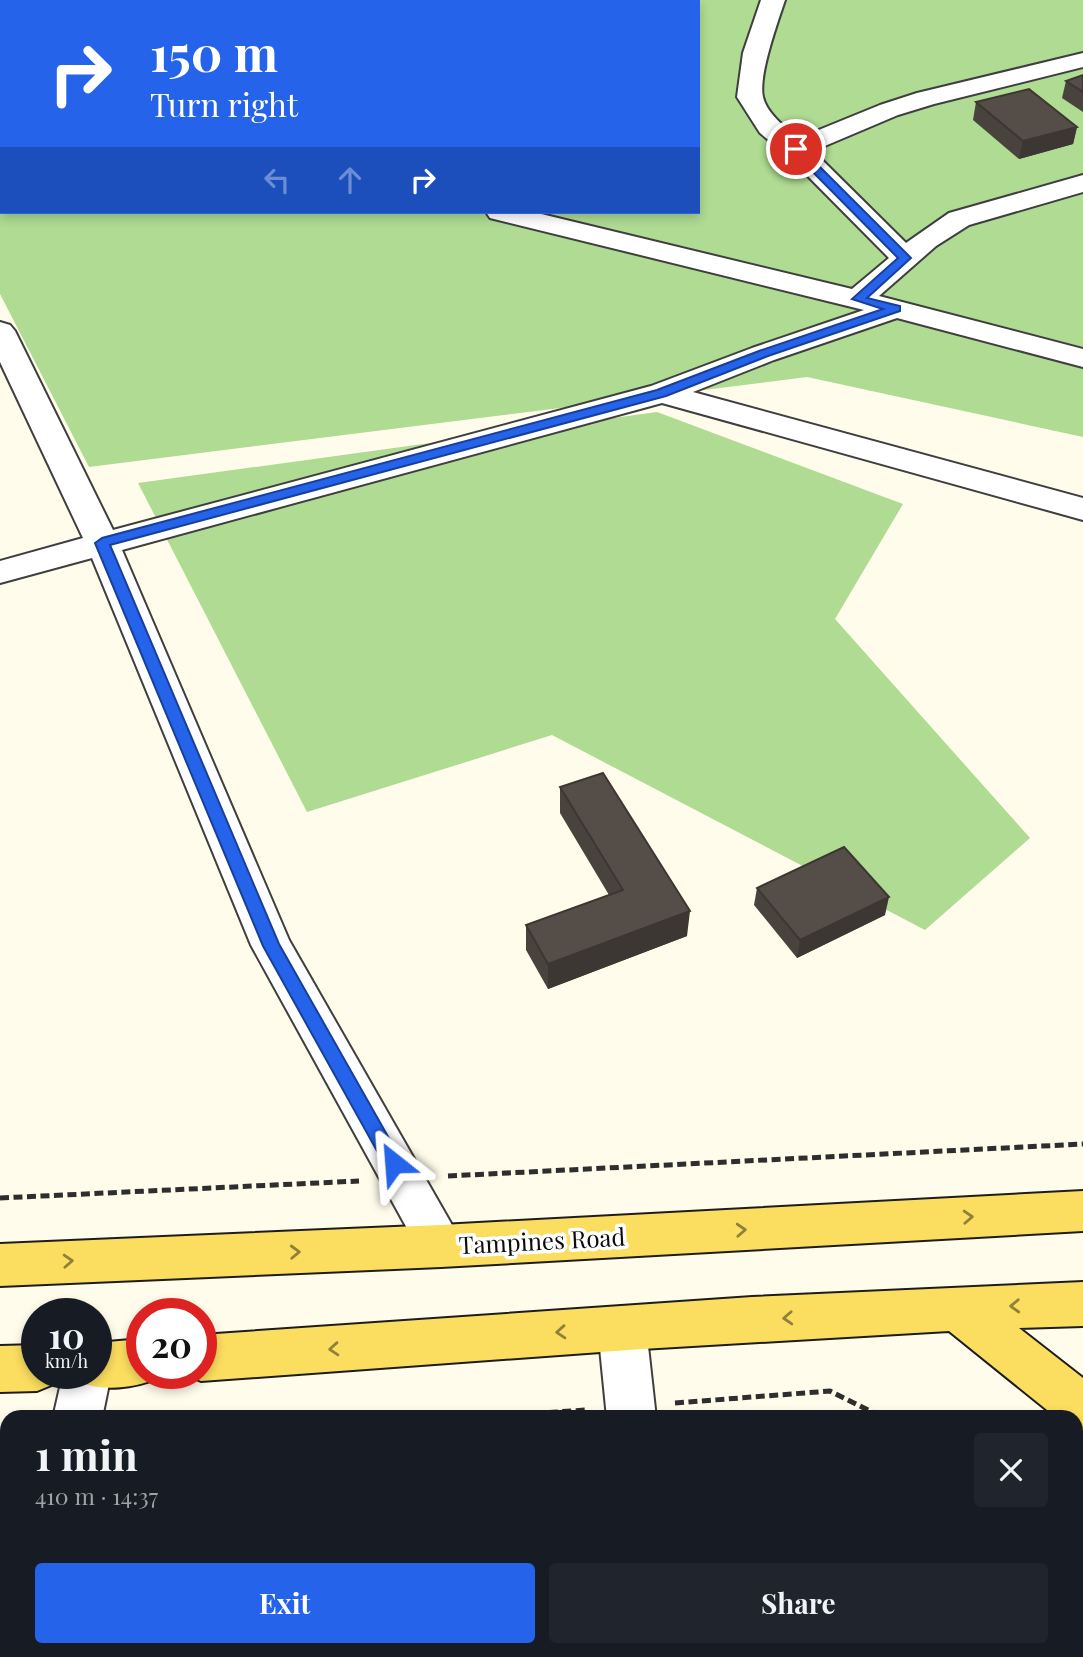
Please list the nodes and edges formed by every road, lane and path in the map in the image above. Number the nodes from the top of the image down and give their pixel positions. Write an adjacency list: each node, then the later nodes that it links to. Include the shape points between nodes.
1 (773, 0): 3 (lane, via 755,53 750,97 769,127)
2 (1083, 60): 3 (lane, via 926,98)
3 (796, 149): 6 (lane)
4 (1083, 183): 6 (lane, via 958,219)
5 (508, 214): 7 (lane)
6 (905, 258): 7 (lane)
7 (858, 299): 8 (lane)
8 (896, 309): 10 (lane); 11 (lane)
9 (0, 331): 13 (lane)
10 (1083, 358)
11 (662, 393): 12 (lane); 13 (lane)
12 (1083, 509)
13 (102, 543): 14 (lane); 16 (lane, via 271,946)
14 (0, 572)
15 (1083, 1144): 16 (path)
16 (403, 1178): 17 (path); 19 (lane)
17 (0, 1198)
18 (1083, 1211): 19 (main road, Tampines Road, one-way to 18)
19 (441, 1246): 20 (main road, Tampines Road, one-way to 19)
20 (0, 1265)
21 (1083, 1304): 22 (main road, one-way to 22)
22 (956, 1308): 23 (main road, one-way to 23); 28 (main road)
23 (622, 1328): 24 (main road, one-way to 24); 30 (lane)
24 (217, 1357)
25 (21, 1368): 26 (main road)
26 (0, 1369)
27 (84, 1389): 29 (lane)
28 (1083, 1408)
29 (79, 1410)
30 (632, 1410)
31 (651, 1410): 32 (path, via 830,1391)
32 (868, 1410)

